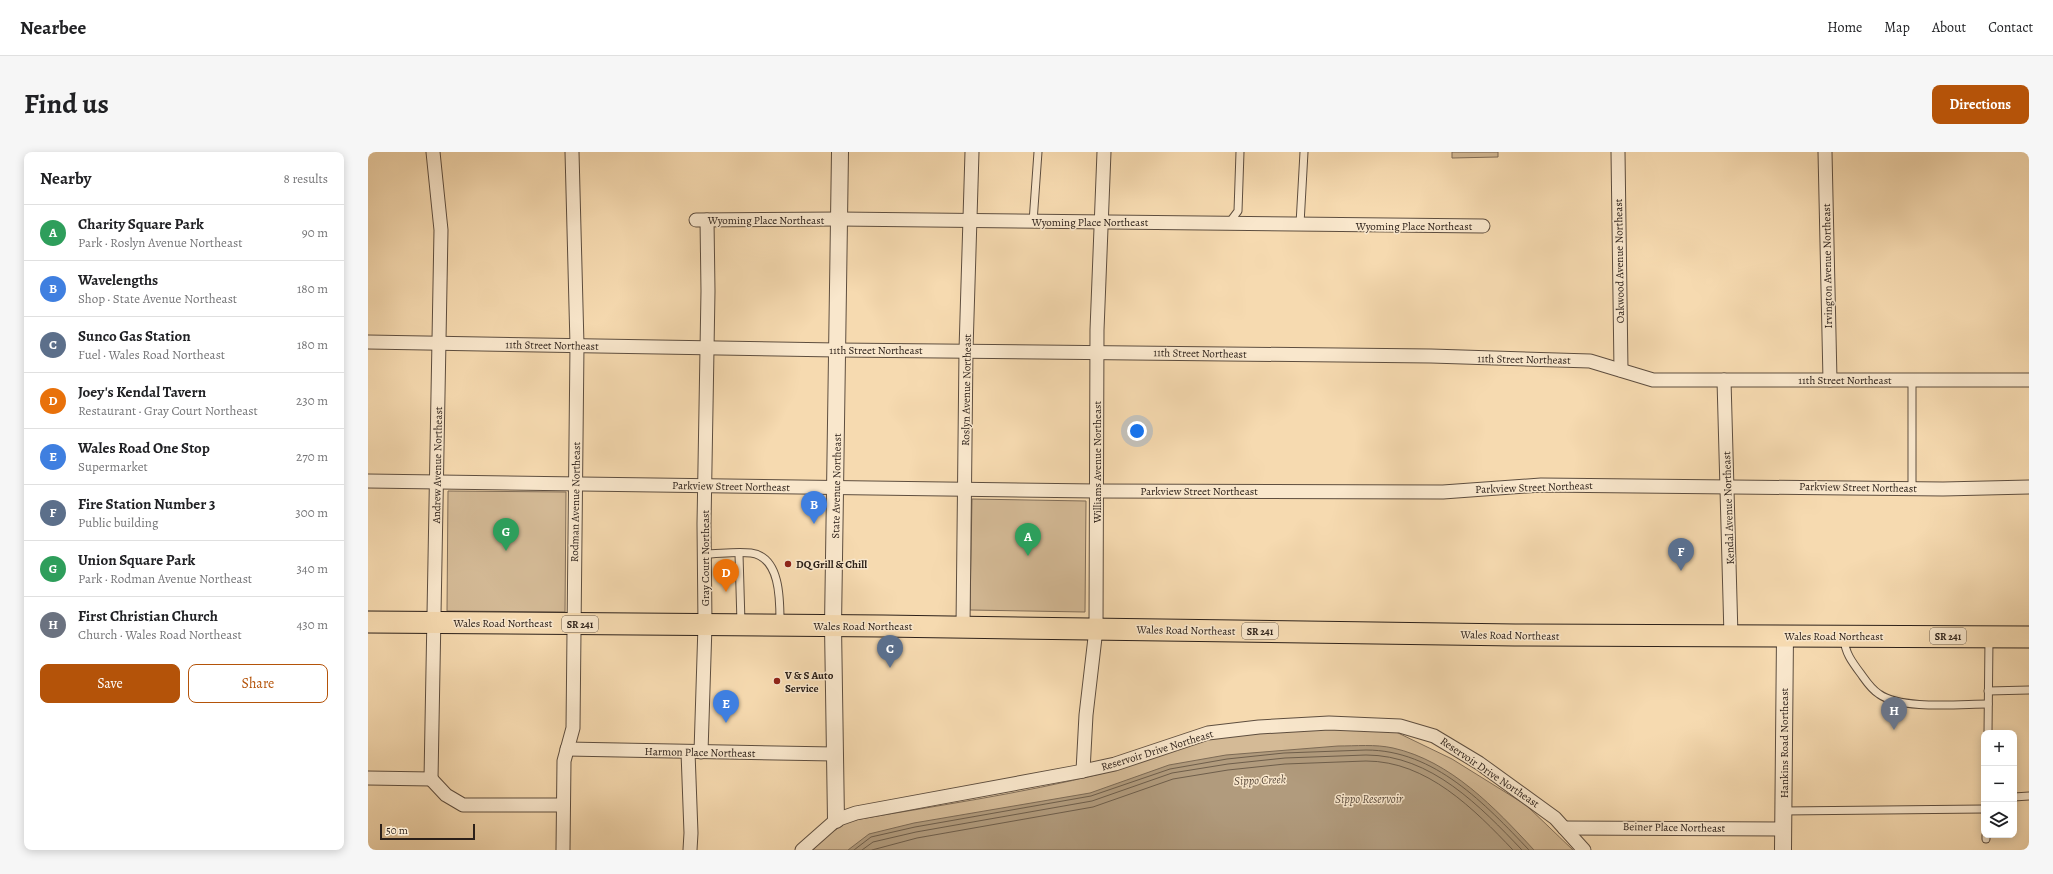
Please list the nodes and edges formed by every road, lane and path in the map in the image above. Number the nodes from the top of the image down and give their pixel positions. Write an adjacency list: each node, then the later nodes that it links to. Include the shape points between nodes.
1 (433, 152): 20 (street, Andrew Avenue Northeast, via 441,230)
2 (572, 152): 21 (street, Rodman Avenue Northeast)
3 (840, 152): 11 (street, State Avenue Northeast)
4 (972, 152): 13 (street, Roslyn Avenue Northeast)
5 (1038, 152): 14 (lane)
6 (1104, 152): 15 (street, Williams Avenue Northeast)
7 (1240, 152): 16 (lane, via 1238,211)
8 (1304, 152): 17 (lane)
9 (1618, 152): 26 (street, Oakwood Avenue Northeast)
10 (1825, 152): 28 (street, Irvington Avenue Northeast)
11 (839, 219): 12 (street, Wyoming Place Northeast); 13 (street, Wyoming Place Northeast); 23 (street, State Avenue Northeast)
12 (701, 220): 22 (street, Gray Court Northeast)
13 (970, 222): 14 (street, Wyoming Place Northeast); 24 (street, Roslyn Avenue Northeast)
14 (1033, 222): 15 (street, Wyoming Place Northeast)
15 (1103, 222): 16 (street, Wyoming Place Northeast); 25 (street, Williams Avenue Northeast)
16 (1229, 223): 17 (street, Wyoming Place Northeast)
17 (1300, 224): 18 (street, Wyoming Place Northeast)
18 (1483, 226)
19 (368, 342): 20 (street, 11th Street Northeast)
20 (439, 343): 21 (street, 11th Street Northeast); 32 (street, Andrew Avenue Northeast)
21 (577, 345): 22 (street, 11th Street Northeast); 33 (street, Rodman Avenue Northeast)
22 (708, 347): 23 (street, 11th Street Northeast); 34 (street, Gray Court Northeast)
23 (837, 350): 24 (street, 11th Street Northeast); 37 (street, State Avenue Northeast)
24 (966, 350): 25 (street, 11th Street Northeast); 39 (street, Roslyn Avenue Northeast)
25 (1098, 352): 26 (street, 11th Street Northeast, via 1572,360 1590,361); 40 (street, Williams Avenue Northeast)
26 (1620, 370): 27 (street, 11th Street Northeast, via 1653,380)
27 (1724, 380): 28 (street, 11th Street Northeast); 35 (street, Kendal Avenue Northeast)
28 (1830, 380): 29 (street, 11th Street Northeast)
29 (1912, 380): 30 (street, 11th Street Northeast); 38 (lane)
30 (2029, 380)
31 (368, 481): 32 (street, Parkview Street Northeast)
32 (437, 482): 33 (street, Parkview Street Northeast); 44 (street, Andrew Avenue Northeast)
33 (575, 484): 34 (street, Parkview Street Northeast); 45 (street, Rodman Avenue Northeast)
34 (705, 486): 37 (street, Parkview Street Northeast); 41 (street, Gray Court Northeast)
35 (1727, 486): 38 (street, Parkview Street Northeast); 40 (street, Parkview Street Northeast, via 1541,485 1443,492); 52 (street, Kendal Avenue Northeast)
36 (2029, 487): 38 (street, Parkview Street Northeast)
37 (836, 488): 39 (street, Parkview Street Northeast); 49 (street, State Avenue Northeast)
38 (1912, 488)
39 (965, 489): 40 (street, Parkview Street Northeast); 50 (street, Roslyn Avenue Northeast)
40 (1096, 491): 51 (street, Williams Avenue Northeast)
41 (704, 554): 42 (lane); 46 (street, Gray Court Northeast)
42 (739, 554): 47 (lane); 48 (lane, via 751,553 762,556 773,572 780,587)
43 (368, 622): 44 (main road, Wales Road Northeast / SR 241)
44 (435, 623): 45 (main road, Wales Road Northeast / SR 241); 66 (street, Andrew Avenue Northeast)
45 (573, 624): 46 (main road, Wales Road Northeast / SR 241); 61 (street, Rodman Avenue Northeast, via 573,728)
46 (704, 625): 47 (main road, Wales Road Northeast / SR 241); 62 (street, Gray Court Northeast)
47 (741, 626): 48 (main road, Wales Road Northeast / SR 241)
48 (780, 626): 49 (main road, Wales Road Northeast / SR 241)
49 (833, 626): 50 (main road, Wales Road Northeast / SR 241); 63 (street, State Avenue Northeast)
50 (963, 627): 51 (main road, Wales Road Northeast / SR 241)
51 (1096, 629): 52 (main road, Wales Road Northeast / SR 241); 64 (street, Williams Avenue Northeast, via 1086,715)
52 (1731, 636): 53 (main road, Wales Road Northeast / SR 241)
53 (1785, 636): 54 (main road, Wales Road Northeast / SR 241); 71 (street, Hankins Road Northeast)
54 (1844, 636): 55 (main road, Wales Road Northeast / SR 241); 59 (lane, via 1845,649 1851,660 1871,688 1884,697 1903,703)
55 (1990, 636): 56 (main road, Wales Road Northeast / SR 241); 58 (lane)
56 (2029, 637)
57 (2029, 690): 58 (lane)
58 (1988, 691): 59 (lane)
59 (1988, 704): 60 (lane)
60 (1988, 730)
61 (567, 749): 62 (street, Harmon Place Northeast); 69 (street, Rodman Avenue Northeast, via 564,761)
62 (694, 752): 63 (street, Harmon Place Northeast); 76 (street, Gray Court Northeast)
63 (834, 754): 72 (street, State Avenue Northeast)
64 (1083, 771): 72 (street, Reservoir Drive Northeast, via 856,813); 73 (street, Reservoir Drive Northeast, via 1115,764 1208,733 1329,723 1400,726 1423,731 1444,740 1539,804)
65 (368, 778): 66 (street)
66 (431, 779): 69 (street, via 446,795 463,805)
67 (2029, 796): 68 (lane)
68 (2017, 797)
69 (563, 805): 75 (street, Rodman Avenue Northeast)
70 (1981, 809): 71 (lane)
71 (1783, 811): 74 (street, Hankins Road Northeast)
72 (836, 820): 77 (street, Reservoir Drive Northeast)
73 (1564, 828): 74 (street, Beiner Place Northeast); 78 (street, Reservoir Drive Northeast)
74 (1783, 829): 79 (street, Hankins Road Northeast)
75 (563, 850)
76 (690, 850)
77 (802, 850)
78 (1584, 850)
79 (1783, 850)

